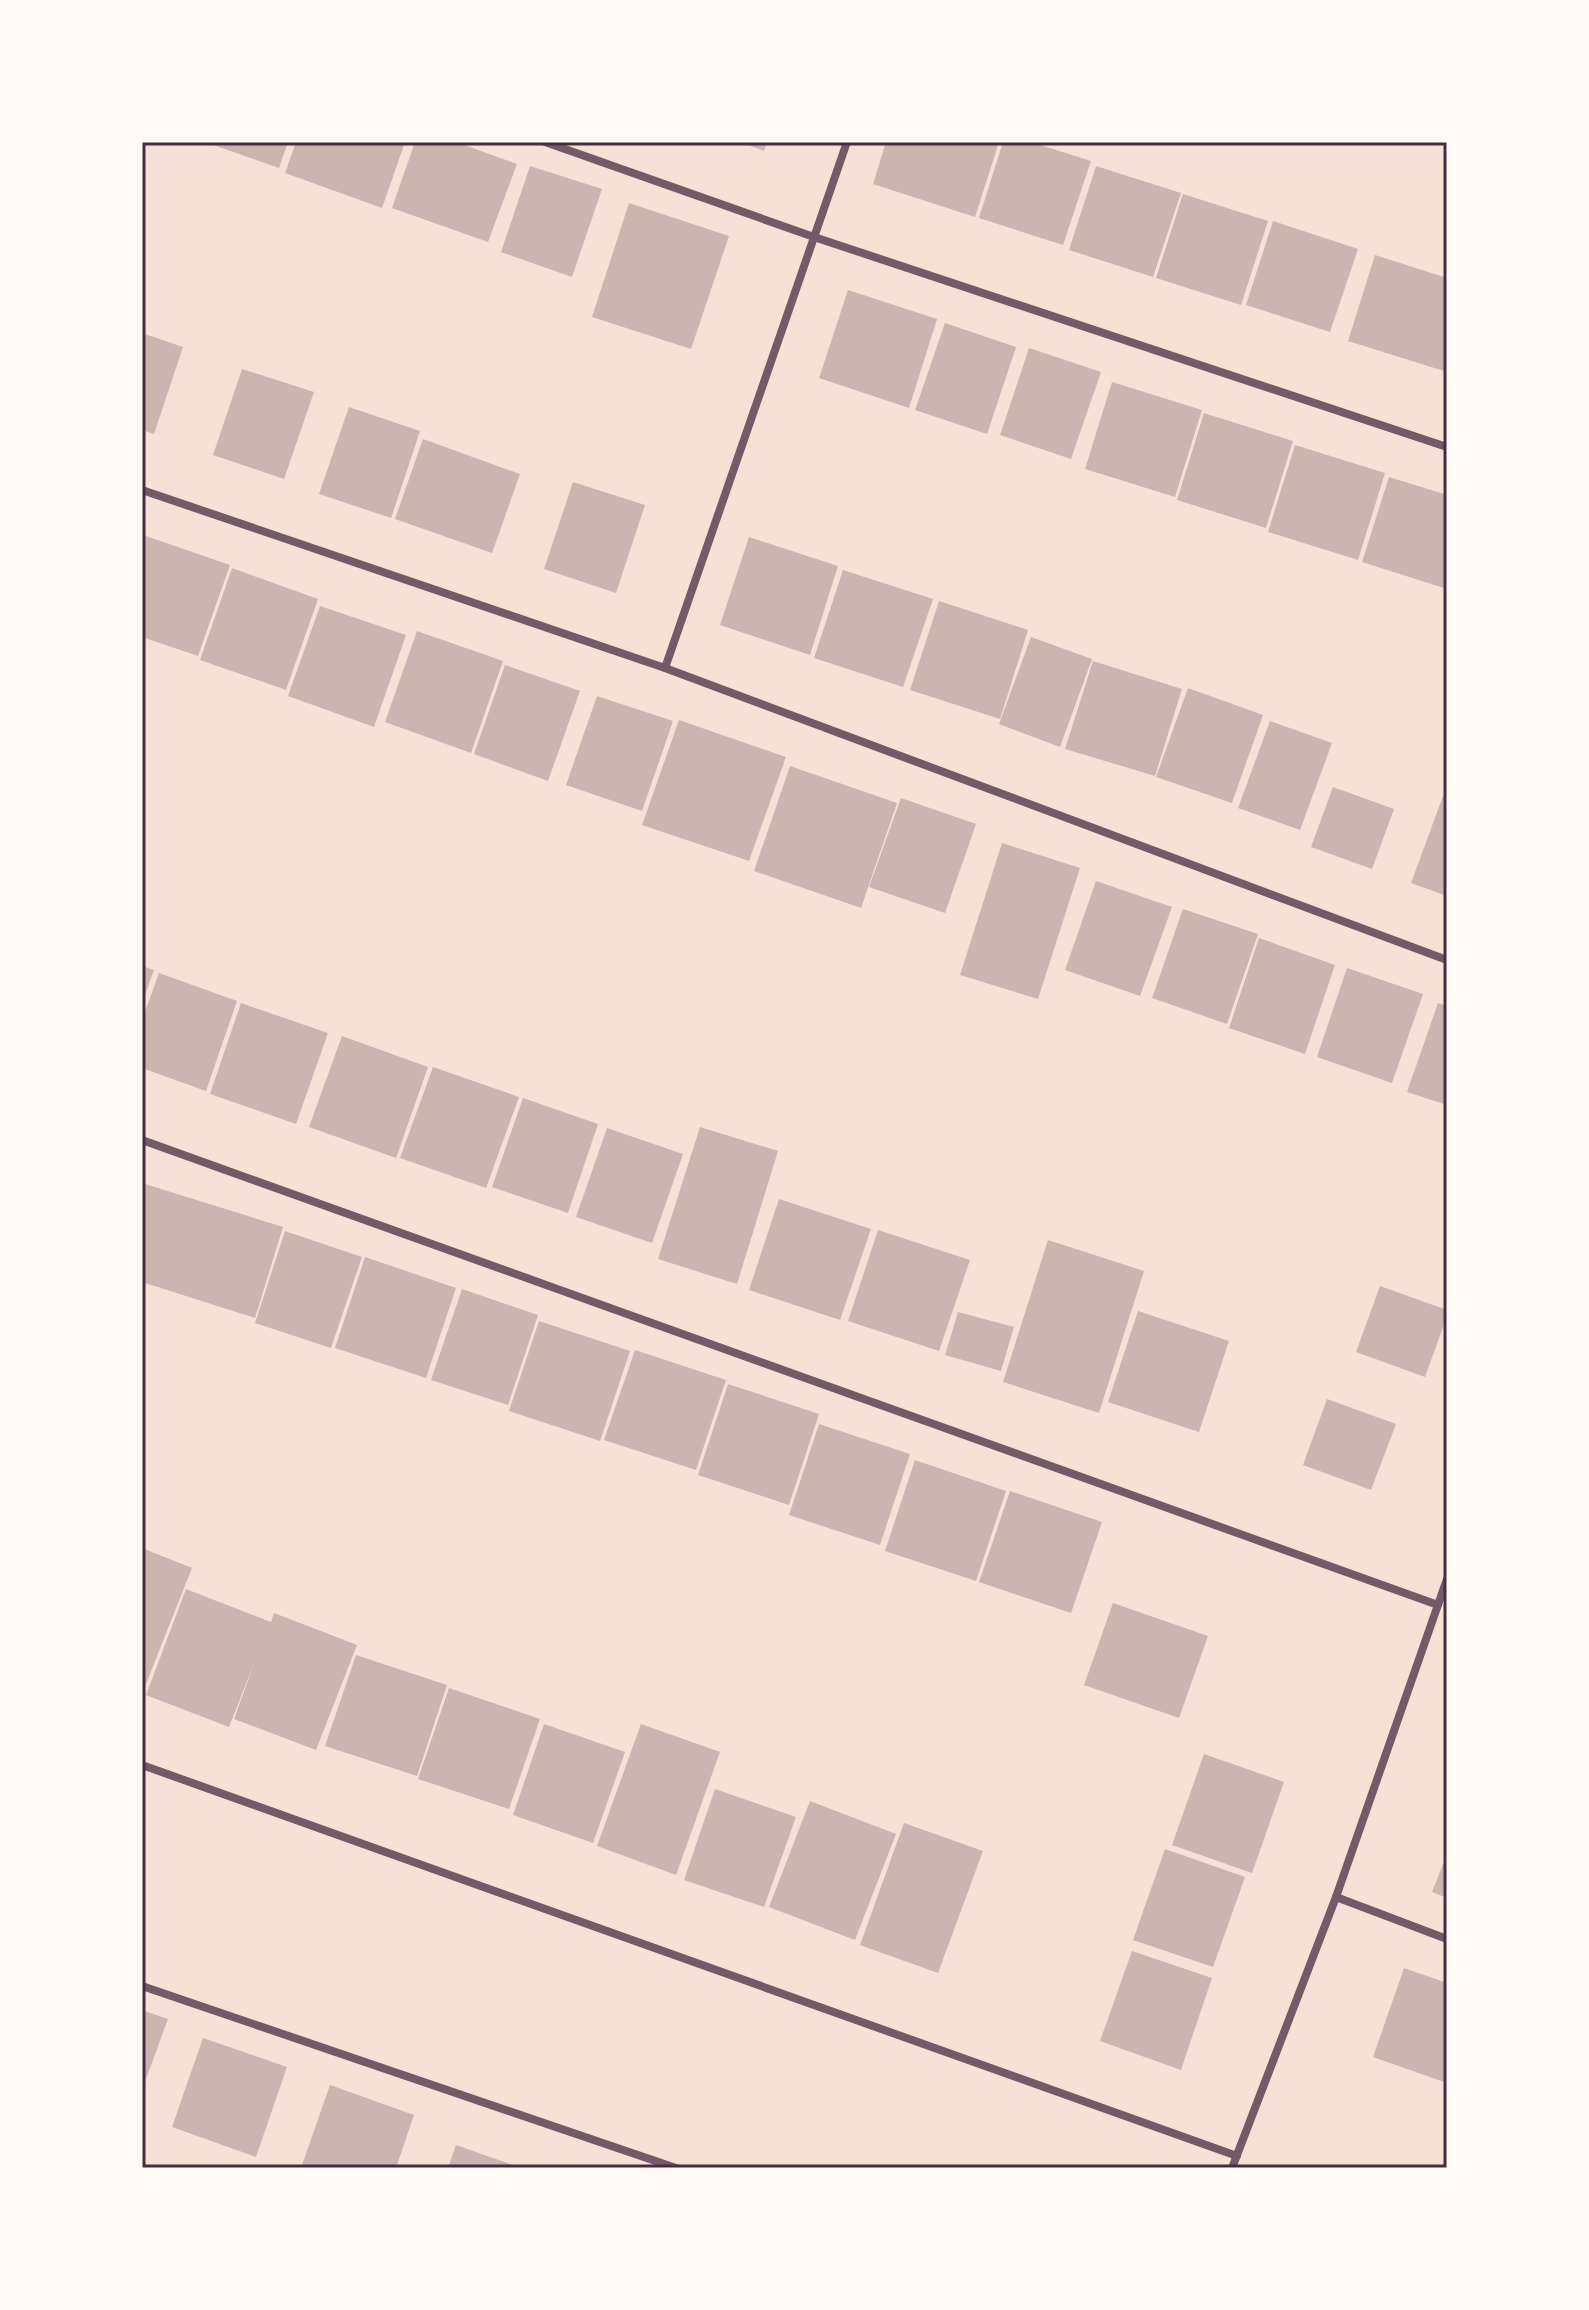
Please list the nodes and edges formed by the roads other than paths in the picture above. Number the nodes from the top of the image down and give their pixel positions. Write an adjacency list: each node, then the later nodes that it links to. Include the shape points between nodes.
1 (545, 142): 3 (street)
2 (847, 142): 3 (street)
3 (814, 237): 4 (street); 6 (street)
4 (1447, 447)
5 (142, 490): 6 (street)
6 (665, 668): 7 (street)
7 (1447, 960)
8 (142, 1140): 10 (street)
9 (1447, 1579): 10 (street)
10 (1438, 1605): 12 (street)
11 (142, 1765): 15 (street)
12 (1336, 1897): 13 (street); 15 (street)
13 (1447, 1939)
14 (142, 1986): 16 (street)
15 (1237, 2156): 17 (street)
16 (676, 2168)
17 (1232, 2168)

